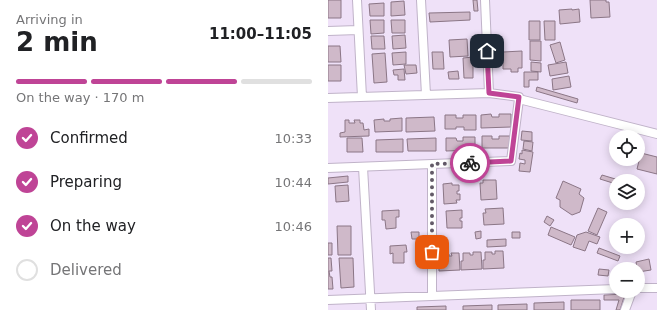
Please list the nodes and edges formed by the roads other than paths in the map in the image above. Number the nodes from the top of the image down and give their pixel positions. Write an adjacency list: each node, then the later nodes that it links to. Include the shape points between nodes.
1 (357, 0): 4 (street)
2 (421, 0): 7 (street)
3 (485, 0): 6 (street)
4 (358, 30): 5 (street); 8 (street)
5 (328, 31)
6 (489, 93): 7 (street); 10 (street)
7 (426, 95): 8 (street)
8 (362, 97): 9 (street)
9 (328, 98)
10 (519, 99): 11 (street); 12 (street, via 511,161)
11 (657, 134)
12 (432, 164): 13 (street); 18 (street)
13 (363, 167): 14 (street); 19 (street)
14 (328, 168)
15 (645, 288): 16 (street)
16 (657, 288)
17 (609, 289): 18 (street)
18 (432, 295): 19 (street)
19 (370, 298): 21 (street); 22 (street)
20 (629, 298): 23 (street)
21 (328, 300)
22 (371, 310)
23 (625, 310)

